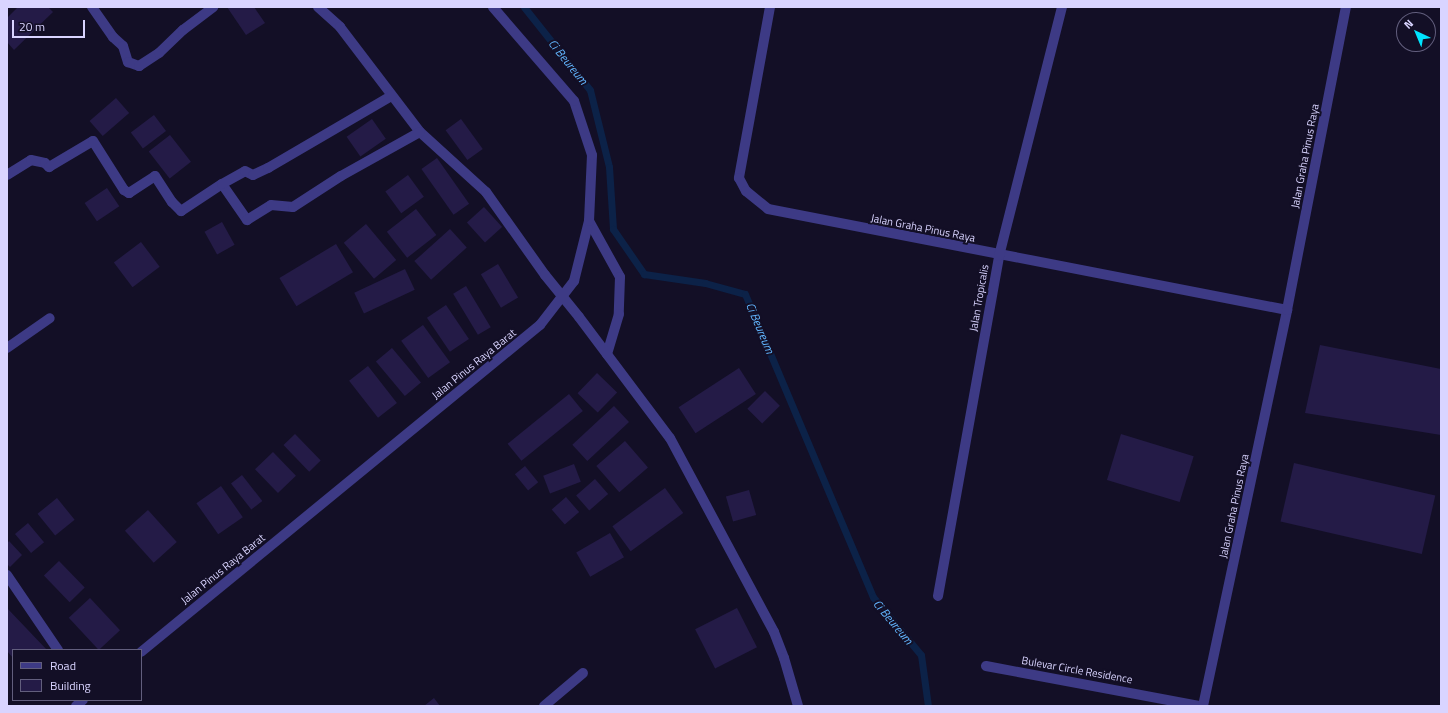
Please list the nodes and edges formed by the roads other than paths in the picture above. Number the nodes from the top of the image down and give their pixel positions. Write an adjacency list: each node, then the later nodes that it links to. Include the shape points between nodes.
1 (92, 7): 2 (street, via 123,46 128,62 139,66 159,53)
2 (213, 7)
3 (318, 7): 8 (street, via 340,26)
4 (493, 7): 12 (street, Jalan Pinus Raya Barat, via 574,101 592,155)
5 (770, 7): 13 (street, Jalan Graha Pinus Raya, via 739,178 746,191 768,209 783,213)
6 (1062, 7): 13 (street, Jalan Tropicalis)
7 (1346, 7): 14 (street, Jalan Graha Pinus Raya)
8 (391, 96): 9 (street); 11 (street, via 268,168 253,175 245,171)
9 (420, 132): 11 (street, via 341,176 293,207 271,205 247,220); 17 (street, bridge, via 486,192 545,275)
10 (7, 175): 11 (street, via 31,160 45,163 49,167 93,141 124,190 129,193 155,176 181,211)
11 (222, 184)
12 (589, 221): 17 (street, via 620,277 619,314); 21 (street, Jalan Pinus Raya Barat, via 574,281 540,325)
13 (999, 256): 14 (street, Jalan Graha Pinus Raya); 19 (street, Jalan Tropicalis)
14 (1287, 310): 27 (street, Jalan Graha Pinus Raya)
15 (50, 318): 16 (street)
16 (7, 348)
17 (607, 354): 26 (street, via 670,438 774,632)
18 (7, 576): 20 (street)
19 (938, 596)
20 (57, 649)
21 (142, 651)
22 (986, 666): 24 (street, Bulevar Circle Residence)
23 (584, 673): 25 (street)
24 (1163, 702): 27 (street, Bulevar Circle Residence)
25 (544, 706)
26 (798, 706)
27 (1201, 706)

